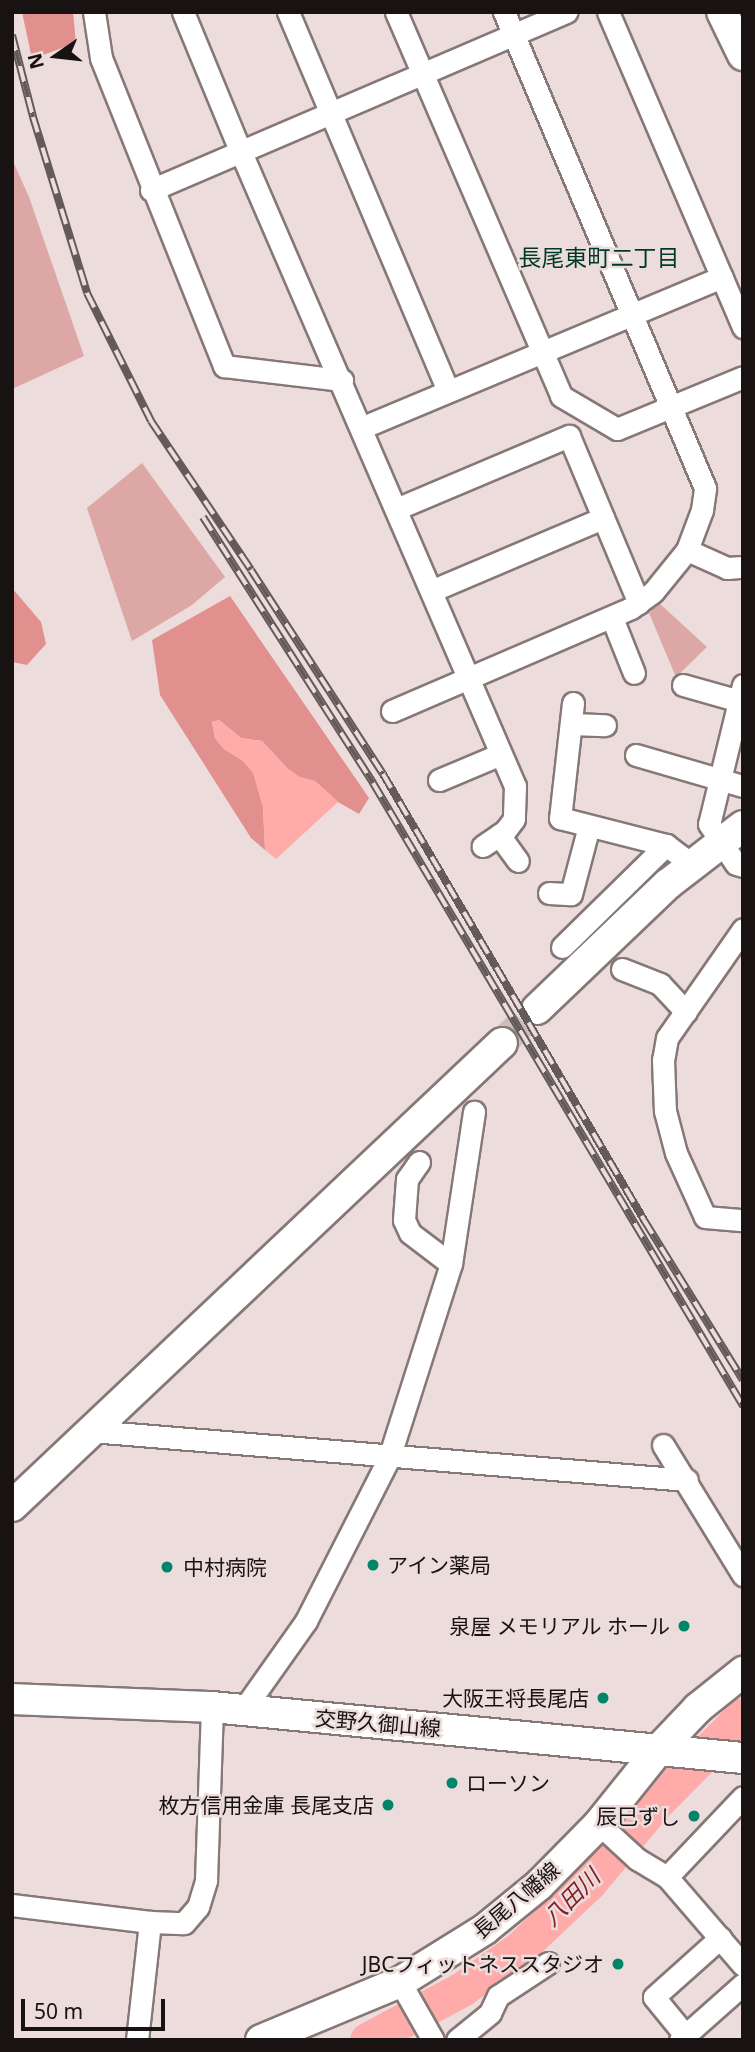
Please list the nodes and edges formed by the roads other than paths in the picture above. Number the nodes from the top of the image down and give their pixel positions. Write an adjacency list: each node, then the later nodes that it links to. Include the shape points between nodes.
1 (94, 12): 14 (street, via 100,58)
2 (183, 12): 13 (street)
3 (288, 12): 12 (street)
4 (396, 12): 11 (street)
5 (504, 12): 9 (street)
6 (566, 12): 9 (street)
7 (608, 12): 15 (street)
8 (722, 12): 10 (main road)
9 (513, 34): 11 (street); 16 (street)
10 (743, 55)
11 (421, 73): 12 (street); 18 (street)
12 (329, 113): 13 (street); 21 (street)
13 (240, 150): 14 (street); 20 (street)
14 (151, 190): 20 (street, via 223,366)
15 (722, 277): 16 (street); 17 (street)
16 (631, 313): 18 (street); 22 (street)
17 (743, 327)
18 (542, 352): 21 (street); 22 (street, via 561,396 617,429)
19 (743, 377): 22 (street)
20 (342, 380): 23 (street)
21 (448, 390): 23 (street)
22 (672, 408): 26 (street, via 705,488)
23 (361, 428): 24 (street)
24 (396, 509): 25 (street, via 569,436); 28 (street)
25 (603, 517): 28 (street); 29 (street)
26 (687, 550): 27 (street, via 727,568); 29 (street)
27 (743, 567)
28 (431, 591): 32 (street)
29 (639, 603): 30 (street)
30 (612, 618): 31 (street); 32 (street)
31 (634, 673)
32 (469, 680): 35 (street); 37 (street)
33 (682, 685): 34 (street)
34 (741, 696): 39 (street)
35 (392, 711)
36 (605, 724): 42 (street, via 572,713 560,818)
37 (501, 754): 40 (street); 45 (street, via 515,786 514,819 491,841)
38 (636, 755): 39 (street)
39 (720, 779): 41 (street); 43 (street, via 709,824)
40 (439, 780)
41 (743, 786)
42 (589, 826): 44 (street); 48 (street)
43 (731, 834): 46 (main road); 47 (street, via 736,864)
44 (666, 845): 46 (street); 50 (street)
45 (518, 860)
46 (691, 864): 54 (main road)
47 (743, 866)
48 (576, 876): 49 (street, via 571,894); 50 (street)
49 (549, 892)
50 (604, 906): 52 (street)
51 (743, 929): 55 (street)
52 (562, 947)
53 (622, 970): 55 (street, via 660,984)
54 (537, 1009)
55 (685, 1012): 59 (street, via 667,1038 663,1060 665,1111 676,1153 705,1217)
56 (502, 1043): 61 (main road)
57 (474, 1112): 60 (street)
58 (419, 1162): 60 (street, via 407,1179 404,1220 410,1233)
59 (743, 1220)
60 (451, 1264): 63 (street)
61 (91, 1431): 63 (street); 65 (main road)
62 (663, 1445): 64 (street)
63 (389, 1458): 64 (street); 70 (street, via 306,1622)
64 (687, 1480): 66 (street)
65 (12, 1506)
66 (743, 1575)
67 (743, 1672): 71 (main road, 長尾八幡線, via 698,1708)
68 (12, 1699): 69 (main road, 交野久御山線)
69 (212, 1707): 70 (main road, 交野久御山線); 77 (street, via 206,1880 198,1906 184,1923)
70 (243, 1710): 71 (main road, 交野久御山線)
71 (671, 1751): 72 (main road, 交野久御山線); 74 (main road, 長尾八幡線)
72 (743, 1758)
73 (743, 1797): 75 (street)
74 (603, 1828): 75 (street, via 637,1859); 81 (main road, 長尾八幡線, via 485,1929)
75 (667, 1877): 78 (street)
76 (12, 1905): 77 (street)
77 (150, 1922): 84 (street)
78 (720, 1938): 80 (street); 83 (street, via 654,1997)
79 (548, 1963): 87 (street, via 498,1996 490,2013)
80 (743, 1965)
81 (400, 1982): 85 (main road, 長尾八幡線); 86 (street)
82 (743, 1984): 83 (street)
83 (683, 2037)
84 (137, 2040)
85 (261, 2040)
86 (433, 2040)
87 (457, 2040)

